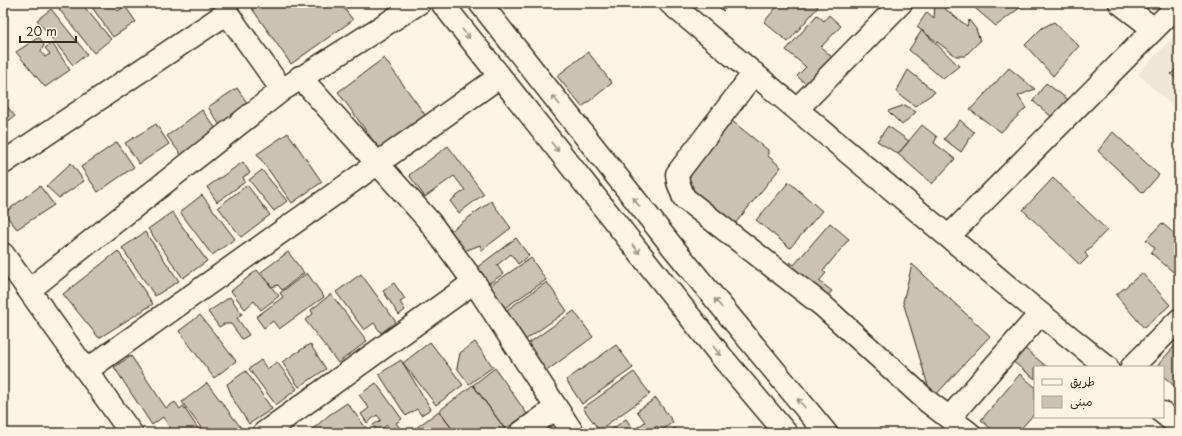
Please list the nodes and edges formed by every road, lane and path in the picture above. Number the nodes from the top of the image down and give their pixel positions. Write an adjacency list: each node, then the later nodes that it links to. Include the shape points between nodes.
1 (419, 3): 11 (street)
2 (442, 3): 12 (street, one-way to 12)
3 (480, 3): 35 (street, one-way to 3, via 675,250)
4 (670, 3): 10 (street)
5 (901, 3): 14 (street)
6 (1120, 3): 9 (street)
7 (1179, 4): 9 (street)
8 (226, 8): 13 (street); 15 (street)
9 (1154, 30): 17 (street)
10 (754, 73): 14 (street); 28 (street, via 678,174 684,198 822,306 927,401)
11 (300, 77): 13 (street); 16 (street)
12 (499, 77): 16 (street); 34 (street, one-way to 34, via 721,356)
13 (282, 90): 20 (street)
14 (796, 109): 17 (street)
15 (3, 163)
16 (377, 164): 19 (street, via 429,221); 25 (street)
17 (949, 236): 21 (street)
18 (3, 254): 20 (street)
19 (474, 282): 26 (street); 31 (street)
20 (29, 290): 25 (street)
21 (1040, 314): 23 (street); 28 (street)
22 (1179, 320): 24 (street)
23 (1105, 366)
24 (1133, 366)
25 (87, 370): 30 (street)
26 (556, 408): 32 (street); 33 (street)
27 (1164, 414): 29 (street)
28 (950, 416): 36 (street)
29 (1179, 426)
30 (130, 433)
31 (264, 433)
32 (522, 433)
33 (573, 433)
34 (786, 433)
35 (826, 433)
36 (969, 433)

